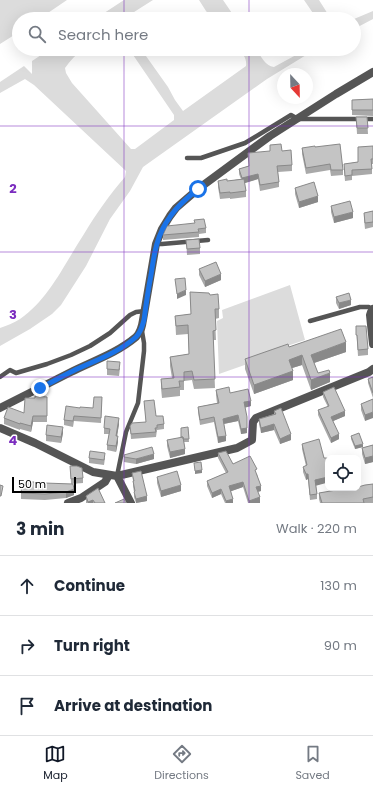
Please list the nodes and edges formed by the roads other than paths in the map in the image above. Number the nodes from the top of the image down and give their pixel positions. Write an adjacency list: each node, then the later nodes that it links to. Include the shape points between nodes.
1 (373, 72): 2 (street)
2 (298, 118): 3 (lane); 4 (lane, via 291,115 245,143 201,158); 6 (street, via 184,200 170,216)
3 (373, 119)
4 (187, 158)
5 (208, 240): 6 (lane)
6 (156, 244): 8 (street)
7 (373, 309): 9 (lane, via 360,306); 11 (street, via 370,315)
8 (145, 311): 10 (street); 13 (lane, via 130,315 110,333 71,355 16,373 10,370)
9 (310, 321)
10 (142, 329): 14 (street, via 136,336 103,358); 16 (lane, via 144,351 138,403)
11 (373, 344)
12 (373, 369): 16 (street, via 256,418 253,422 252,440 236,448)
13 (0, 377)
14 (0, 408)
15 (0, 428): 16 (street, via 94,472)
16 (113, 475): 17 (street, via 81,498); 18 (street)
17 (68, 503)
18 (131, 503)

